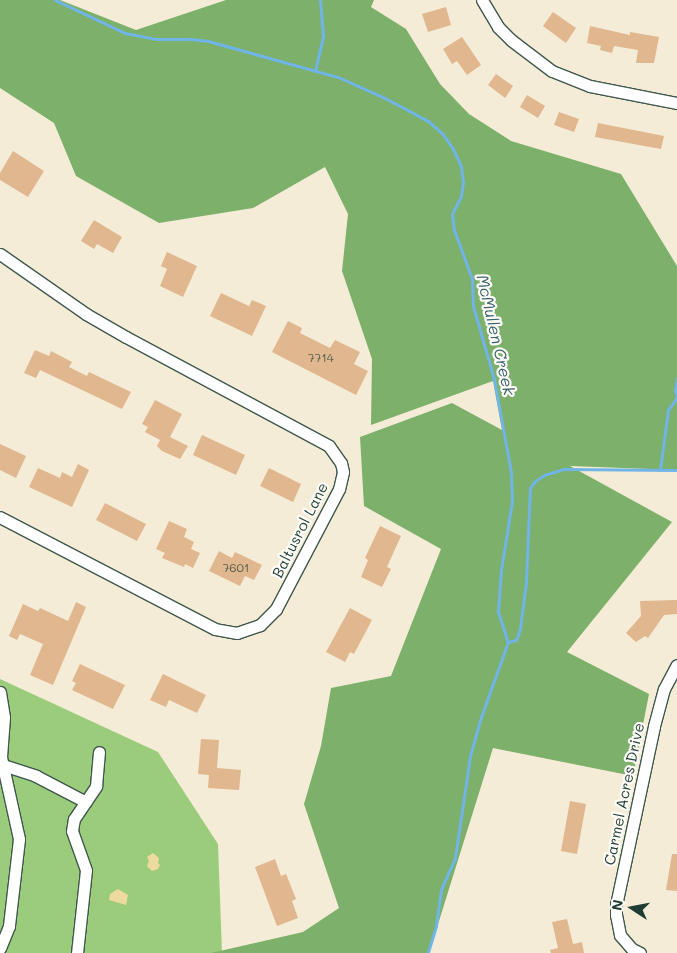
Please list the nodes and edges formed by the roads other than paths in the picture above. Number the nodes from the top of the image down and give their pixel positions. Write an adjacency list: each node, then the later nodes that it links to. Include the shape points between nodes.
1 (482, 0): 2 (street, via 498,27 552,71 590,86)
2 (677, 103)
3 (0, 254): 4 (street, Baltusrol Lane, via 86,314 329,446 341,463 343,472 339,489 276,609 260,625 237,633 216,630)
4 (0, 517)
5 (677, 665): 12 (street, Carmel Acres Drive, via 664,689 654,726 616,904 620,935)
6 (0, 692): 8 (street, via 4,717 0,744)
7 (99, 752): 9 (street, via 98,780)
8 (3, 765): 9 (street, via 36,776); 10 (street, via 19,839 9,926)
9 (86, 802): 11 (street, via 74,819 72,831 86,870)
10 (0, 948)
11 (77, 953)
12 (640, 953)

